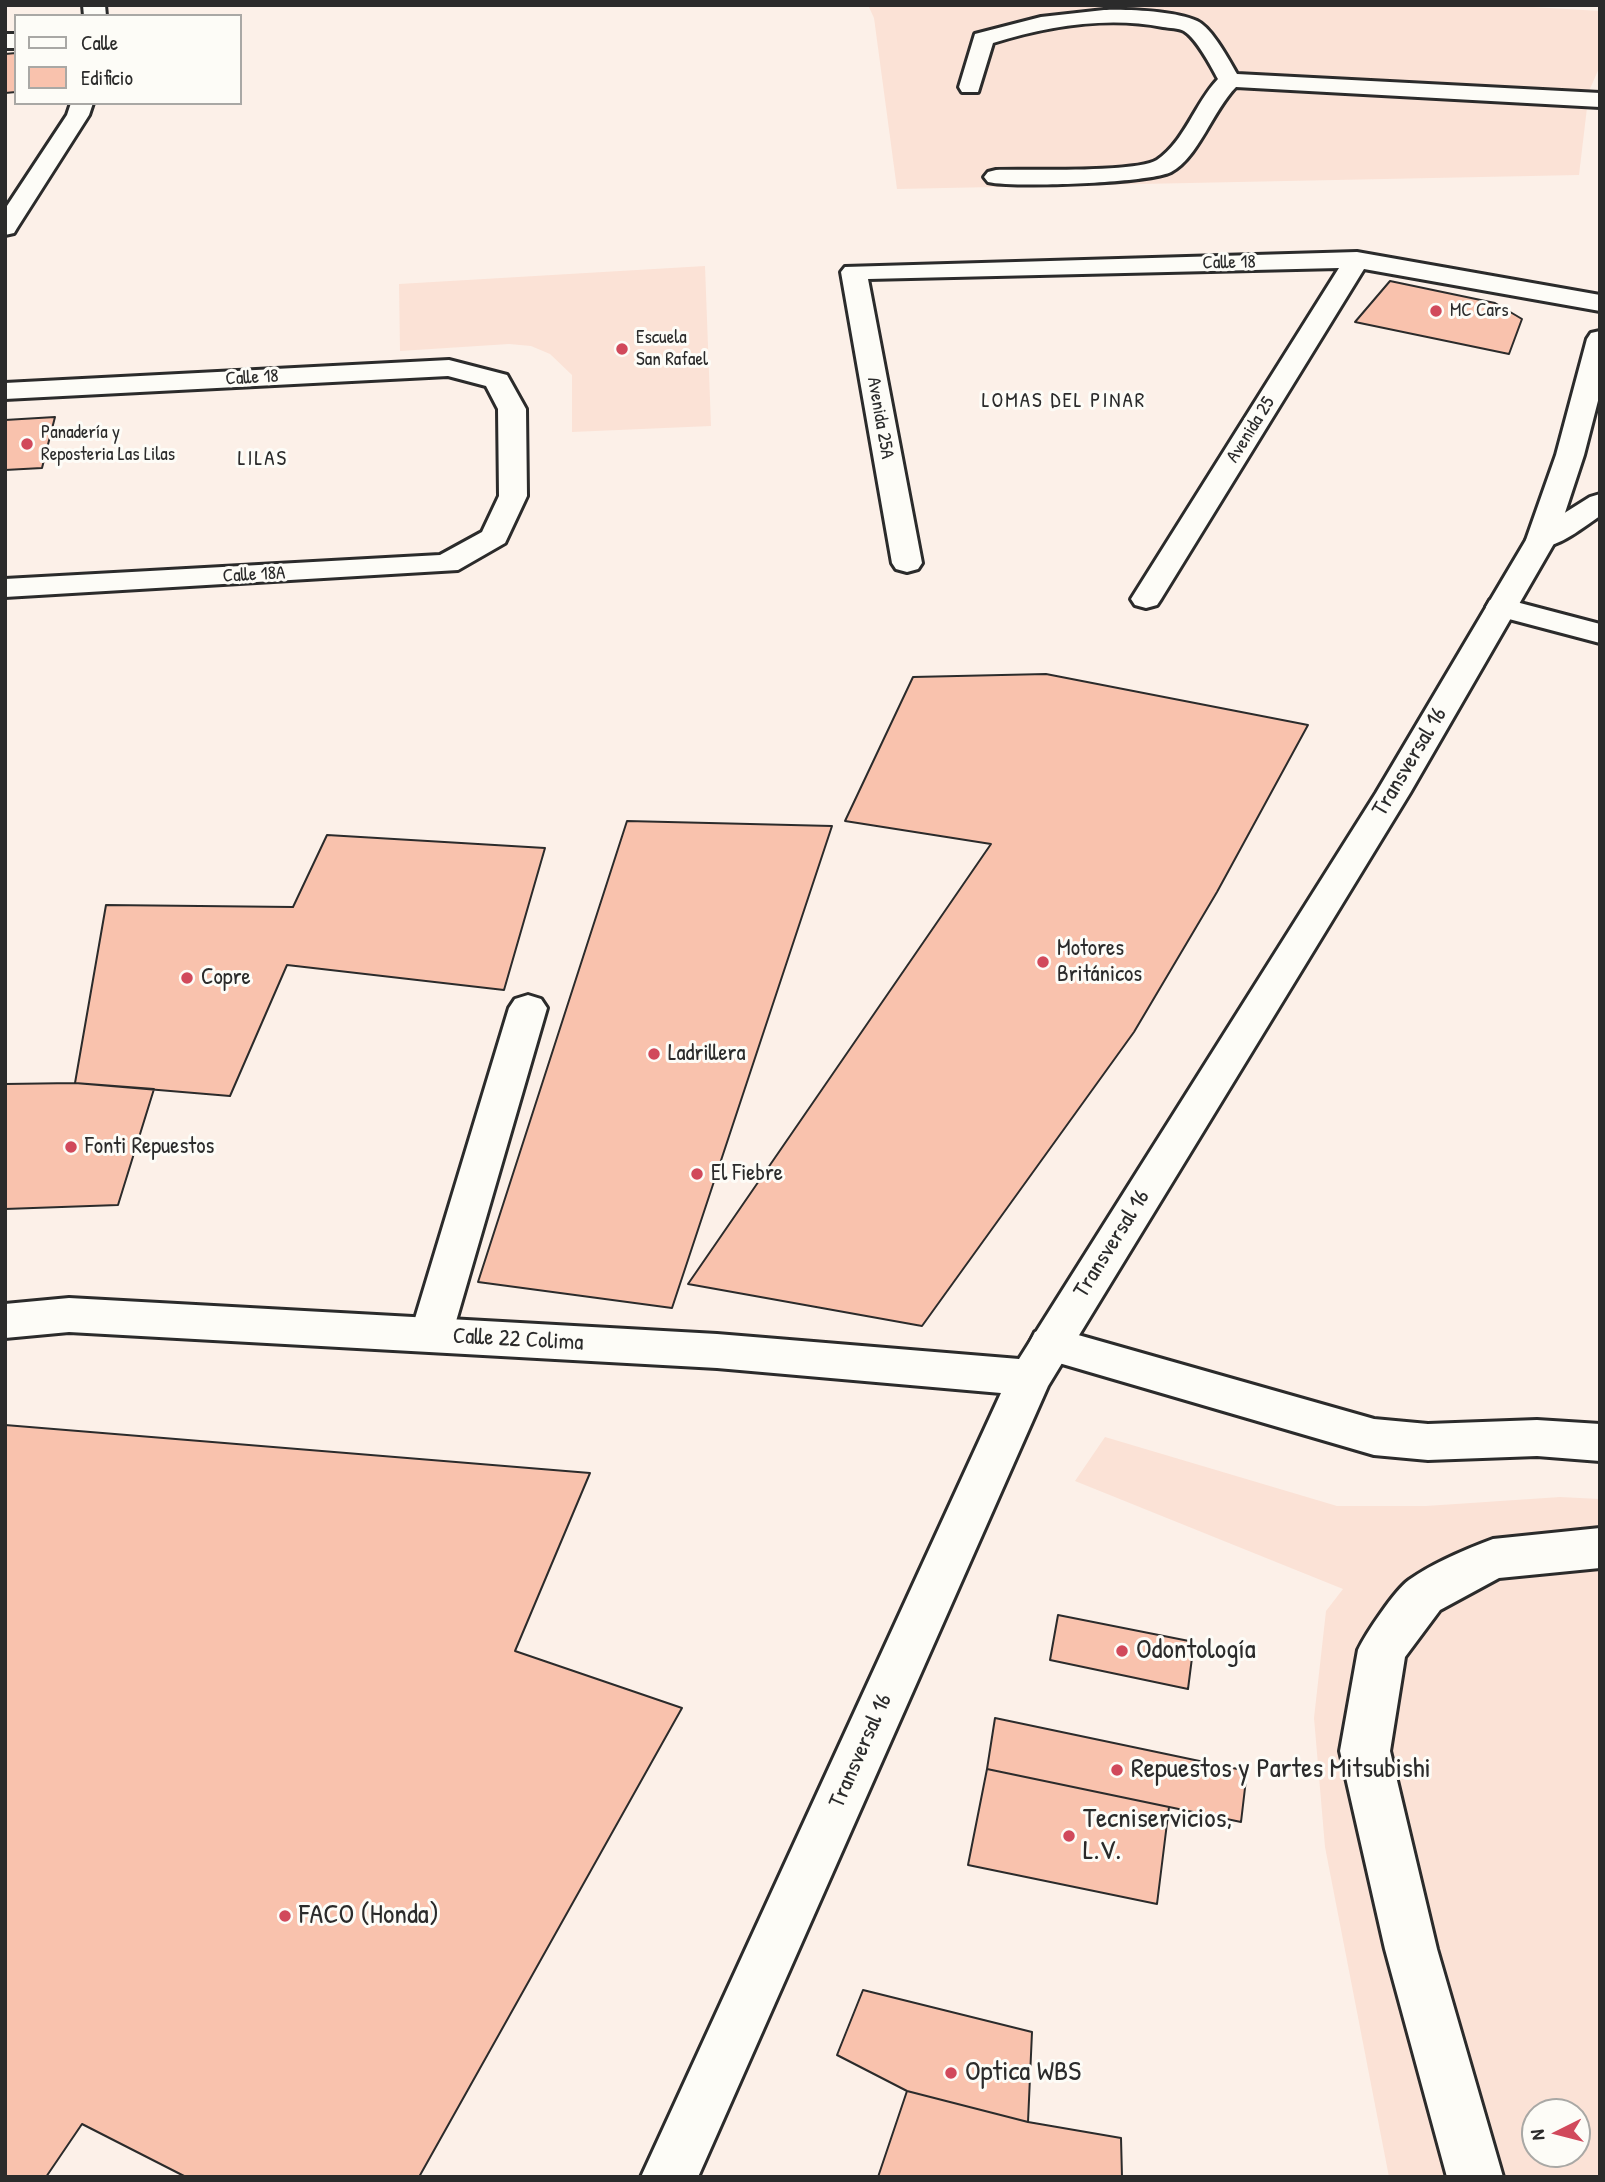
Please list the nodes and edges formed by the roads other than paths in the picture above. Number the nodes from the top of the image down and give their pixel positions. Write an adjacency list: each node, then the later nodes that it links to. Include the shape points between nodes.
1 (1230, 80): 2 (street, via 1191,26 1141,17 1068,19 983,39); 3 (street); 5 (street, via 1214,96 1187,143 1163,167 1115,175)
2 (970, 87)
3 (1600, 100)
4 (81, 105): 6 (street)
5 (996, 177)
6 (5, 228)
7 (1357, 260): 8 (street, Calle 18); 9 (street, Calle 18); 17 (street, Avenida 25)
8 (854, 272): 15 (street, Avenida 25A)
9 (1600, 303)
10 (1600, 340): 14 (street, Transversal 16)
11 (5, 391): 13 (street, Calle 18, via 449,368 498,381 512,409 513,496)
12 (1600, 503): 14 (street)
13 (495, 537): 16 (street, Calle 18A, via 447,564)
14 (1541, 540): 18 (street, Transversal 16)
15 (907, 564)
16 (5, 588)
17 (1146, 599)
18 (1501, 607): 19 (street); 23 (street, Transversal 16, via 1393,793)
19 (1600, 634)
20 (528, 1008): 22 (street)
21 (5, 1321): 22 (street, Calle 22 Colima, via 69,1315)
22 (431, 1335): 23 (street, Calle 22 Colima, via 717,1351)
23 (1040, 1361): 24 (street, Calle 22 Colima, via 1374,1437 1429,1442 1537,1438); 26 (street, Transversal 16)
24 (1600, 1443)
25 (1600, 1548): 27 (street, via 1493,1559 1424,1595 1382,1650 1365,1751 1411,1949)
26 (668, 2177)
27 (1475, 2177)

